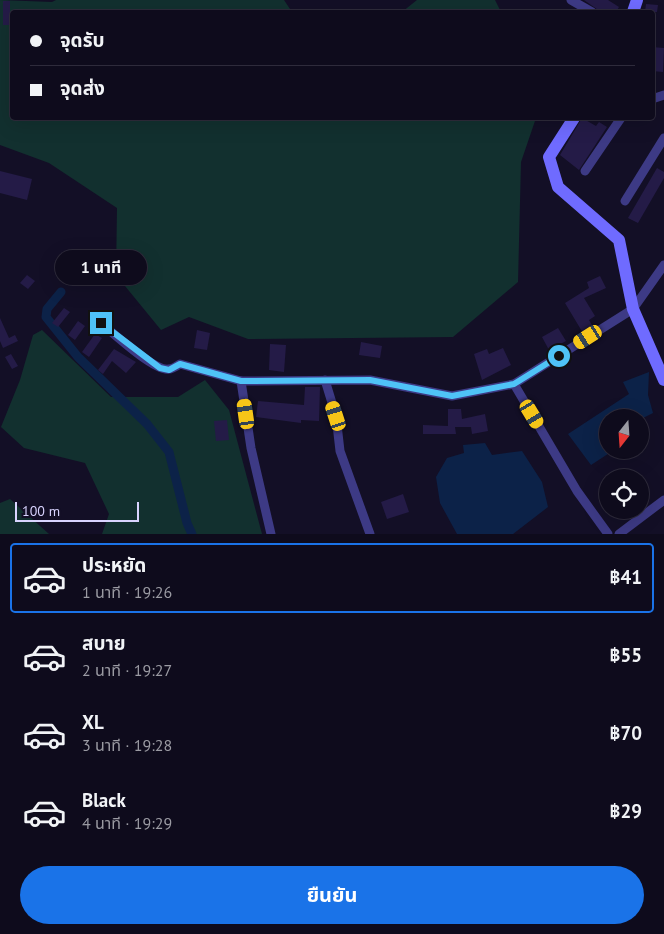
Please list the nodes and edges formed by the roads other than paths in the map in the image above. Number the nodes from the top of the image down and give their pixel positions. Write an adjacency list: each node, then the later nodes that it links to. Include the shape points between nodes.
1 (571, 0): 2 (street)
2 (588, 10)
3 (573, 120): 9 (street, via 549,157 558,187 619,240)
4 (620, 120): 6 (street)
5 (664, 138): 7 (street)
6 (585, 171)
7 (625, 201)
8 (664, 265): 9 (street)
9 (634, 309): 11 (street); 14 (street)
10 (101, 323): 13 (street, via 160,368 169,370 180,364)
11 (663, 374)
12 (325, 380): 13 (street); 14 (street, via 370,380 452,396); 17 (street, via 336,416 340,451)
13 (241, 381): 16 (street, via 250,448)
14 (514, 384): 18 (street, via 577,491)
15 (664, 500): 19 (street)
16 (271, 534)
17 (370, 534)
18 (608, 534)
19 (619, 534)

